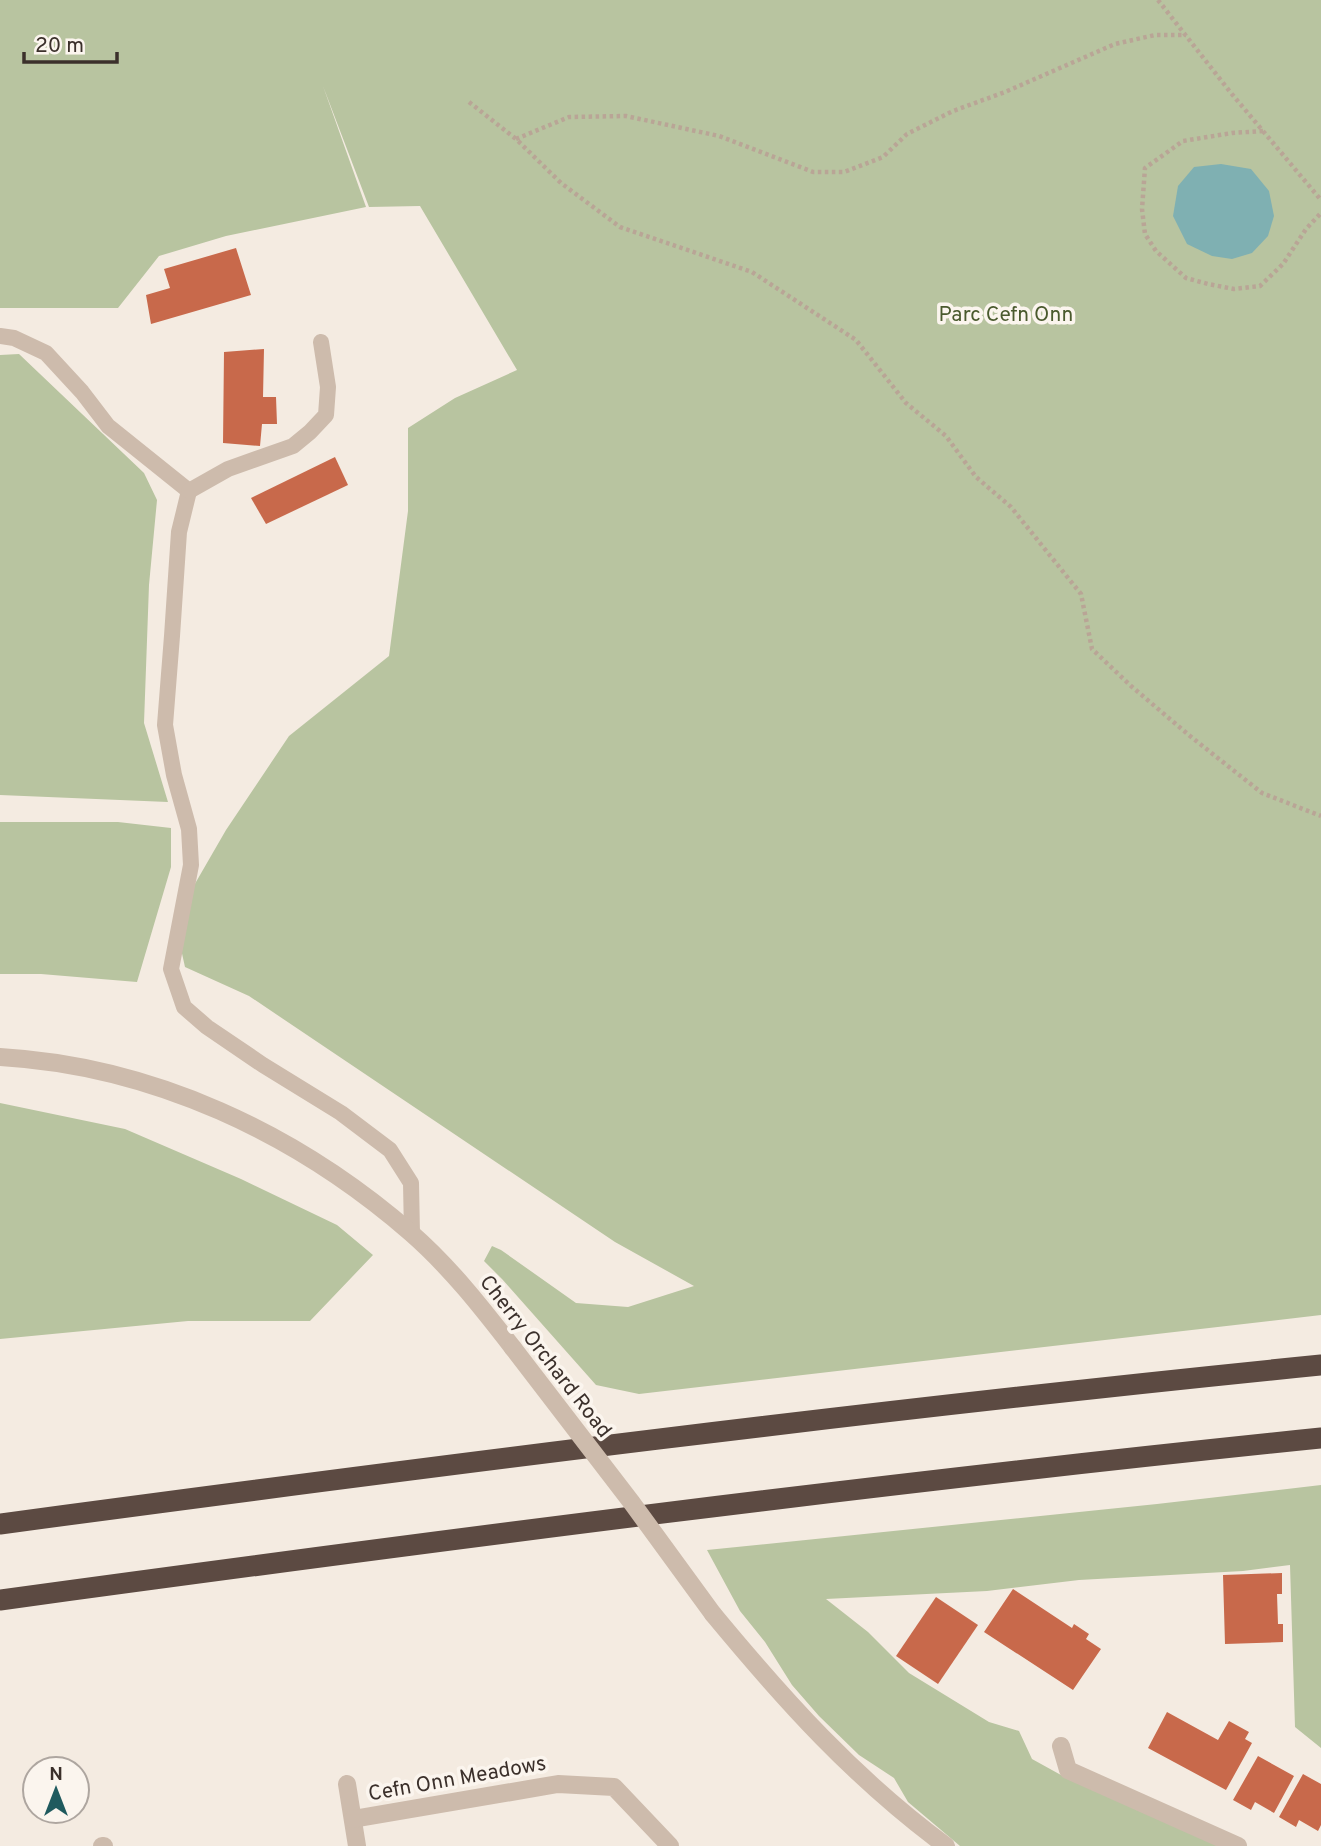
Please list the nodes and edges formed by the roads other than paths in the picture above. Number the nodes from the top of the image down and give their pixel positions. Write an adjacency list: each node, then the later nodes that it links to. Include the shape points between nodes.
1 (0, 336): 3 (lane, via 46,353 108,426)
2 (321, 342): 3 (lane, via 328,387 326,415 293,446 228,469)
3 (189, 491): 5 (lane, via 178,532 165,725 189,829 191,865 172,969 184,1007 207,1027 390,1150 411,1183)
4 (0, 1057): 5 (street, Cherry Orchard Road, via 79,1067 175,1093 223,1112 314,1160)
5 (412, 1234): 15 (street, Cherry Orchard Road, bridge, via 513,1348 713,1614 772,1685 833,1750)
6 (1321, 1365): 8 (highway, via 519,1455)
7 (1321, 1438): 9 (highway, via 731,1504)
8 (0, 1524)
9 (0, 1600)
10 (1061, 1746): 16 (street, via 1068,1770)
11 (347, 1784): 12 (street, Cefn Onn Meadows)
12 (353, 1819): 13 (street, Cefn Onn Meadows); 14 (street, Cefn Onn Meadows, via 558,1784 614,1787)
13 (357, 1846)
14 (670, 1846)
15 (946, 1846)
16 (1238, 1846)

